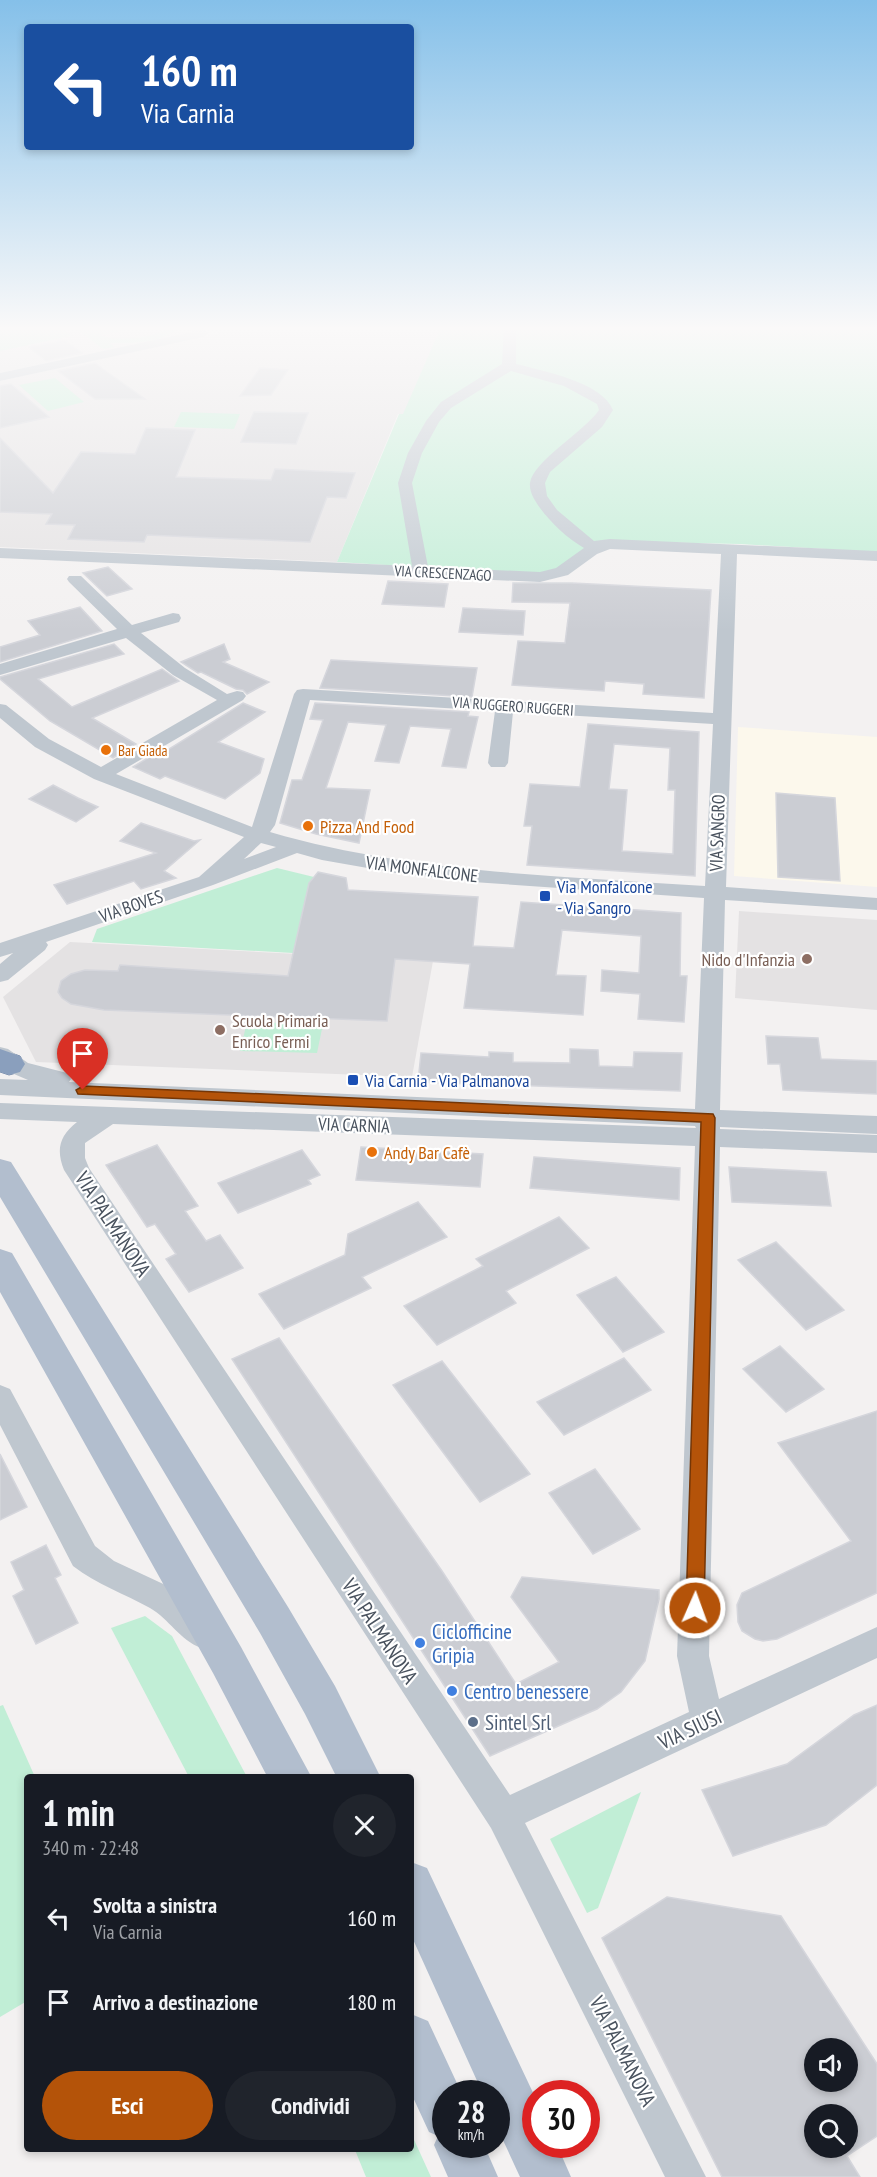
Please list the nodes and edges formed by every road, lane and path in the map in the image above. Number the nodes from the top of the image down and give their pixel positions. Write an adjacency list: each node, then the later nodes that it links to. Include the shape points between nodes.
1 (429, 429): 7 (street, via 405,483)
2 (594, 429): 3 (street, via 552,462 540,474 535,487 540,502)
3 (595, 548): 4 (street, VIA CRESCENZAGO, via 618,544); 7 (street, VIA CRESCENZAGO, via 567,569 546,576)
4 (729, 549): 6 (street, VIA CRESCENZAGO); 14 (street, VIA SANGRO)
5 (0, 553): 7 (street, VIA CRESCENZAGO)
6 (877, 556)
7 (420, 572)
8 (75, 579): 10 (street)
9 (173, 618): 10 (street)
10 (128, 631): 11 (street); 16 (street, via 168,664 228,696)
11 (0, 670)
12 (505, 706): 14 (street, VIA RUGGERO RUGGERI); 15 (street); 17 (street, VIA RUGGERO RUGGERI, via 302,695 267,822)
13 (0, 709): 16 (street, VIA MONFALCONE, via 42,743)
14 (721, 719): 20 (street, VIA SANGRO)
15 (498, 763)
16 (101, 775): 17 (street, VIA MONFALCONE)
17 (257, 836): 18 (street, VIA MONFALCONE); 19 (street, VIA BOVES)
18 (294, 847): 19 (street, VIA BOVES); 20 (street, VIA MONFALCONE, via 435,872)
19 (206, 881): 22 (street, VIA BOVES)
20 (714, 893): 21 (street, VIA MONFALCONE); 29 (street, VIA SANGRO)
21 (877, 904)
22 (57, 932): 23 (street, VIA BOVES); 24 (street, VIA BOVES)
23 (0, 950)
24 (0, 975)
25 (2, 1066): 29 (street, VIA CARNIA, via 145,1093)
26 (0, 1111): 27 (street, VIA CARNIA)
27 (110, 1115): 29 (street, VIA CARNIA); 39 (street, VIA PALMANOVA, via 75,1137 71,1151 77,1170)
28 (877, 1125): 29 (street, VIA CARNIA)
29 (708, 1127): 30 (street, VIA CARNIA); 36 (street, VIA SANGRO, via 693,1656)
30 (877, 1144)
31 (0, 1170): 38 (main road, via 274,1620)
32 (0, 1262): 35 (main road)
33 (0, 1397): 35 (street, via 84,1556 103,1571 170,1603)
34 (877, 1642): 36 (street, VIA SIUSI)
35 (227, 1659): 37 (main road)
36 (708, 1721): 39 (street, VIA SIUSI)
37 (289, 1774)
38 (358, 1774)
39 (503, 1816): 46 (street, VIA PALMANOVA)
40 (414, 1891): 45 (main road)
41 (414, 2045): 42 (main road)
42 (432, 2084)
43 (465, 2158): 44 (main road)
44 (473, 2177)
45 (546, 2177)
46 (686, 2177)

